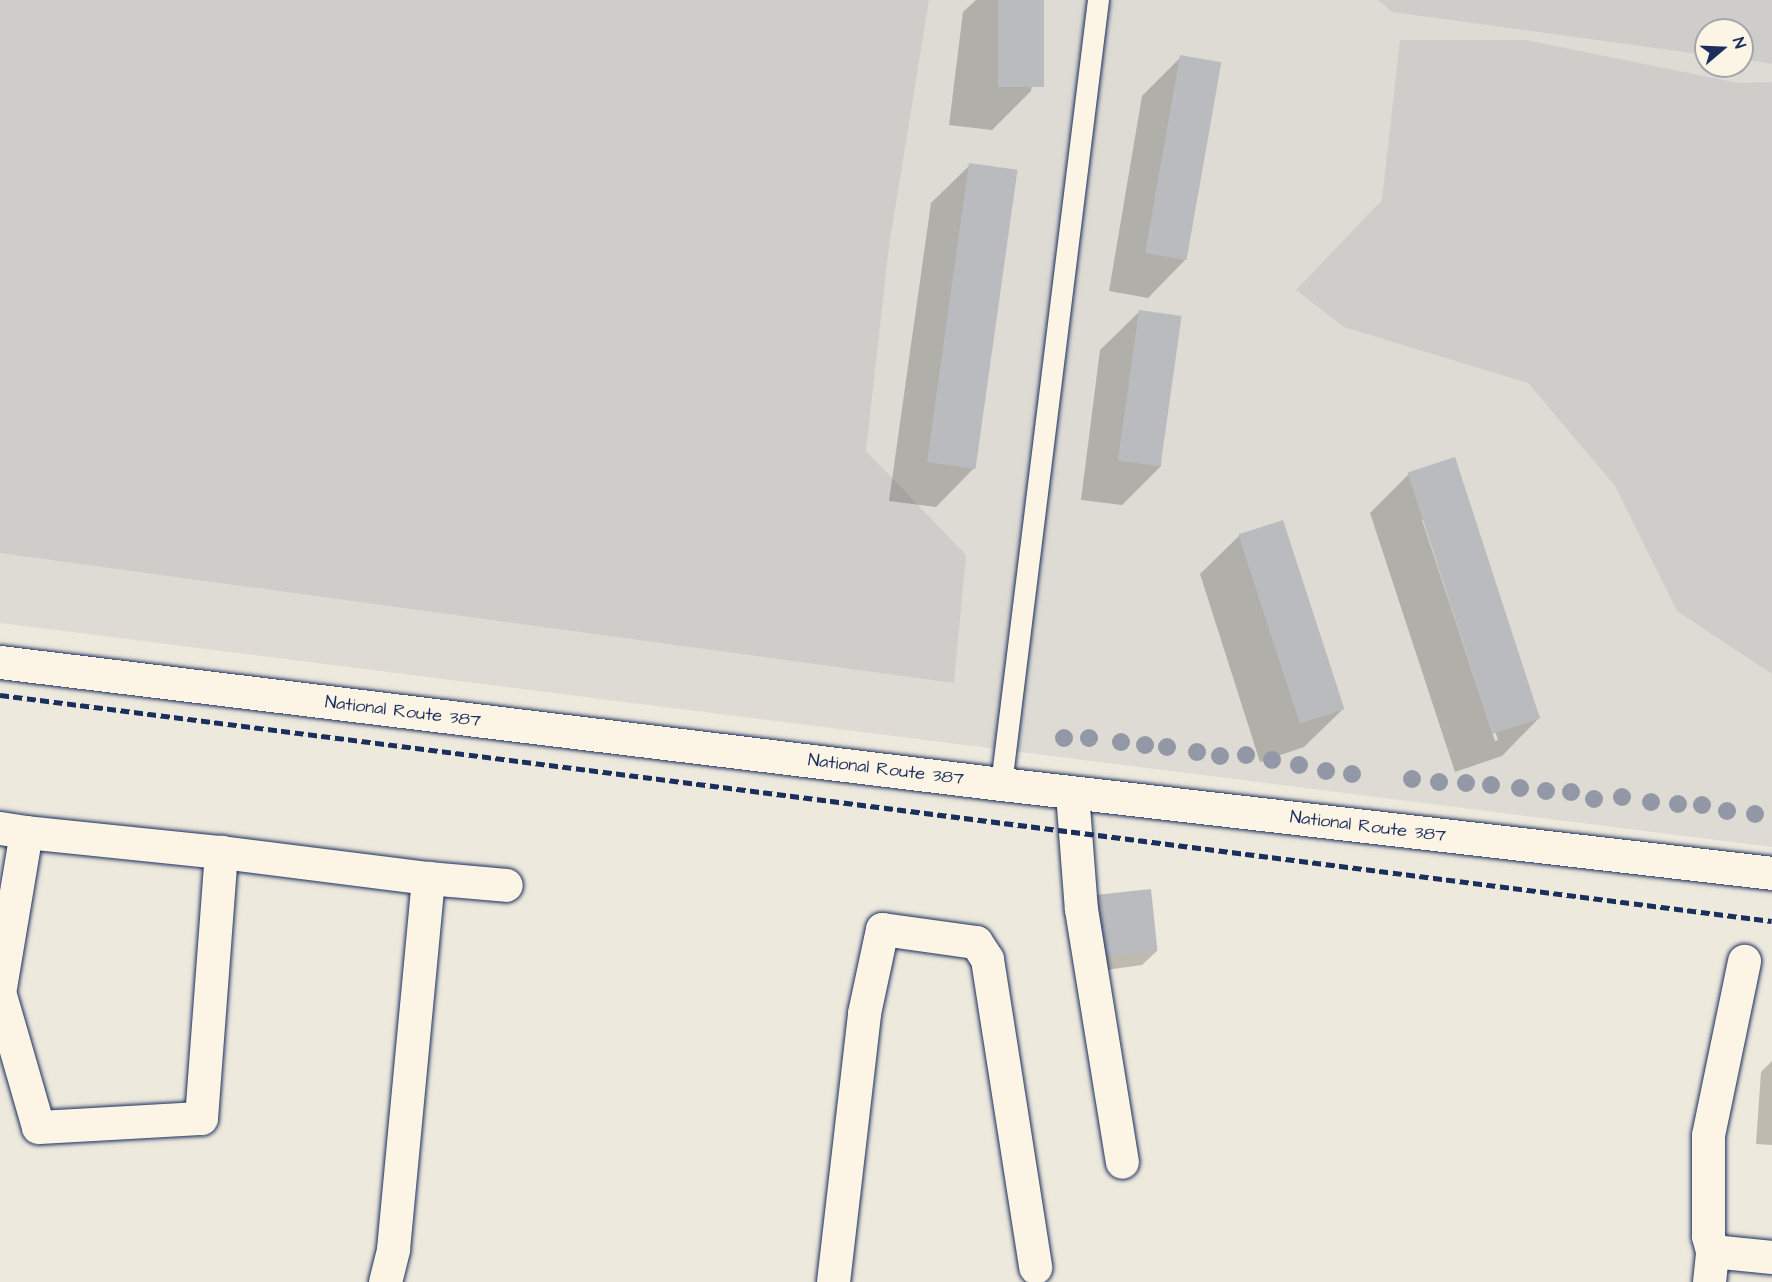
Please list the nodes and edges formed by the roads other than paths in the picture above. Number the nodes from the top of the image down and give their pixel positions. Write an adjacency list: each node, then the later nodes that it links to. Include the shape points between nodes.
1 (1098, 0): 3 (lane)
2 (0, 662): 3 (main road, National Route 387)
3 (1001, 784): 4 (main road, National Route 387)
4 (1072, 793): 7 (main road, National Route 387); 13 (main road, via 1081,909)
5 (13, 830): 6 (main road); 11 (main road)
6 (221, 852): 8 (main road); 12 (main road, via 201,1118 38,1127)
7 (1772, 873)
8 (428, 878): 9 (main road); 17 (main road, via 393,1249)
9 (506, 885)
10 (1744, 961): 16 (main road, via 1708,1135)
11 (0, 987)
12 (0, 995)
13 (1122, 1162)
14 (1772, 1257): 16 (main road)
15 (1035, 1266): 18 (main road, via 987,959 976,942 882,928 864,1013)
16 (1711, 1266)
17 (385, 1282)
18 (833, 1282)

